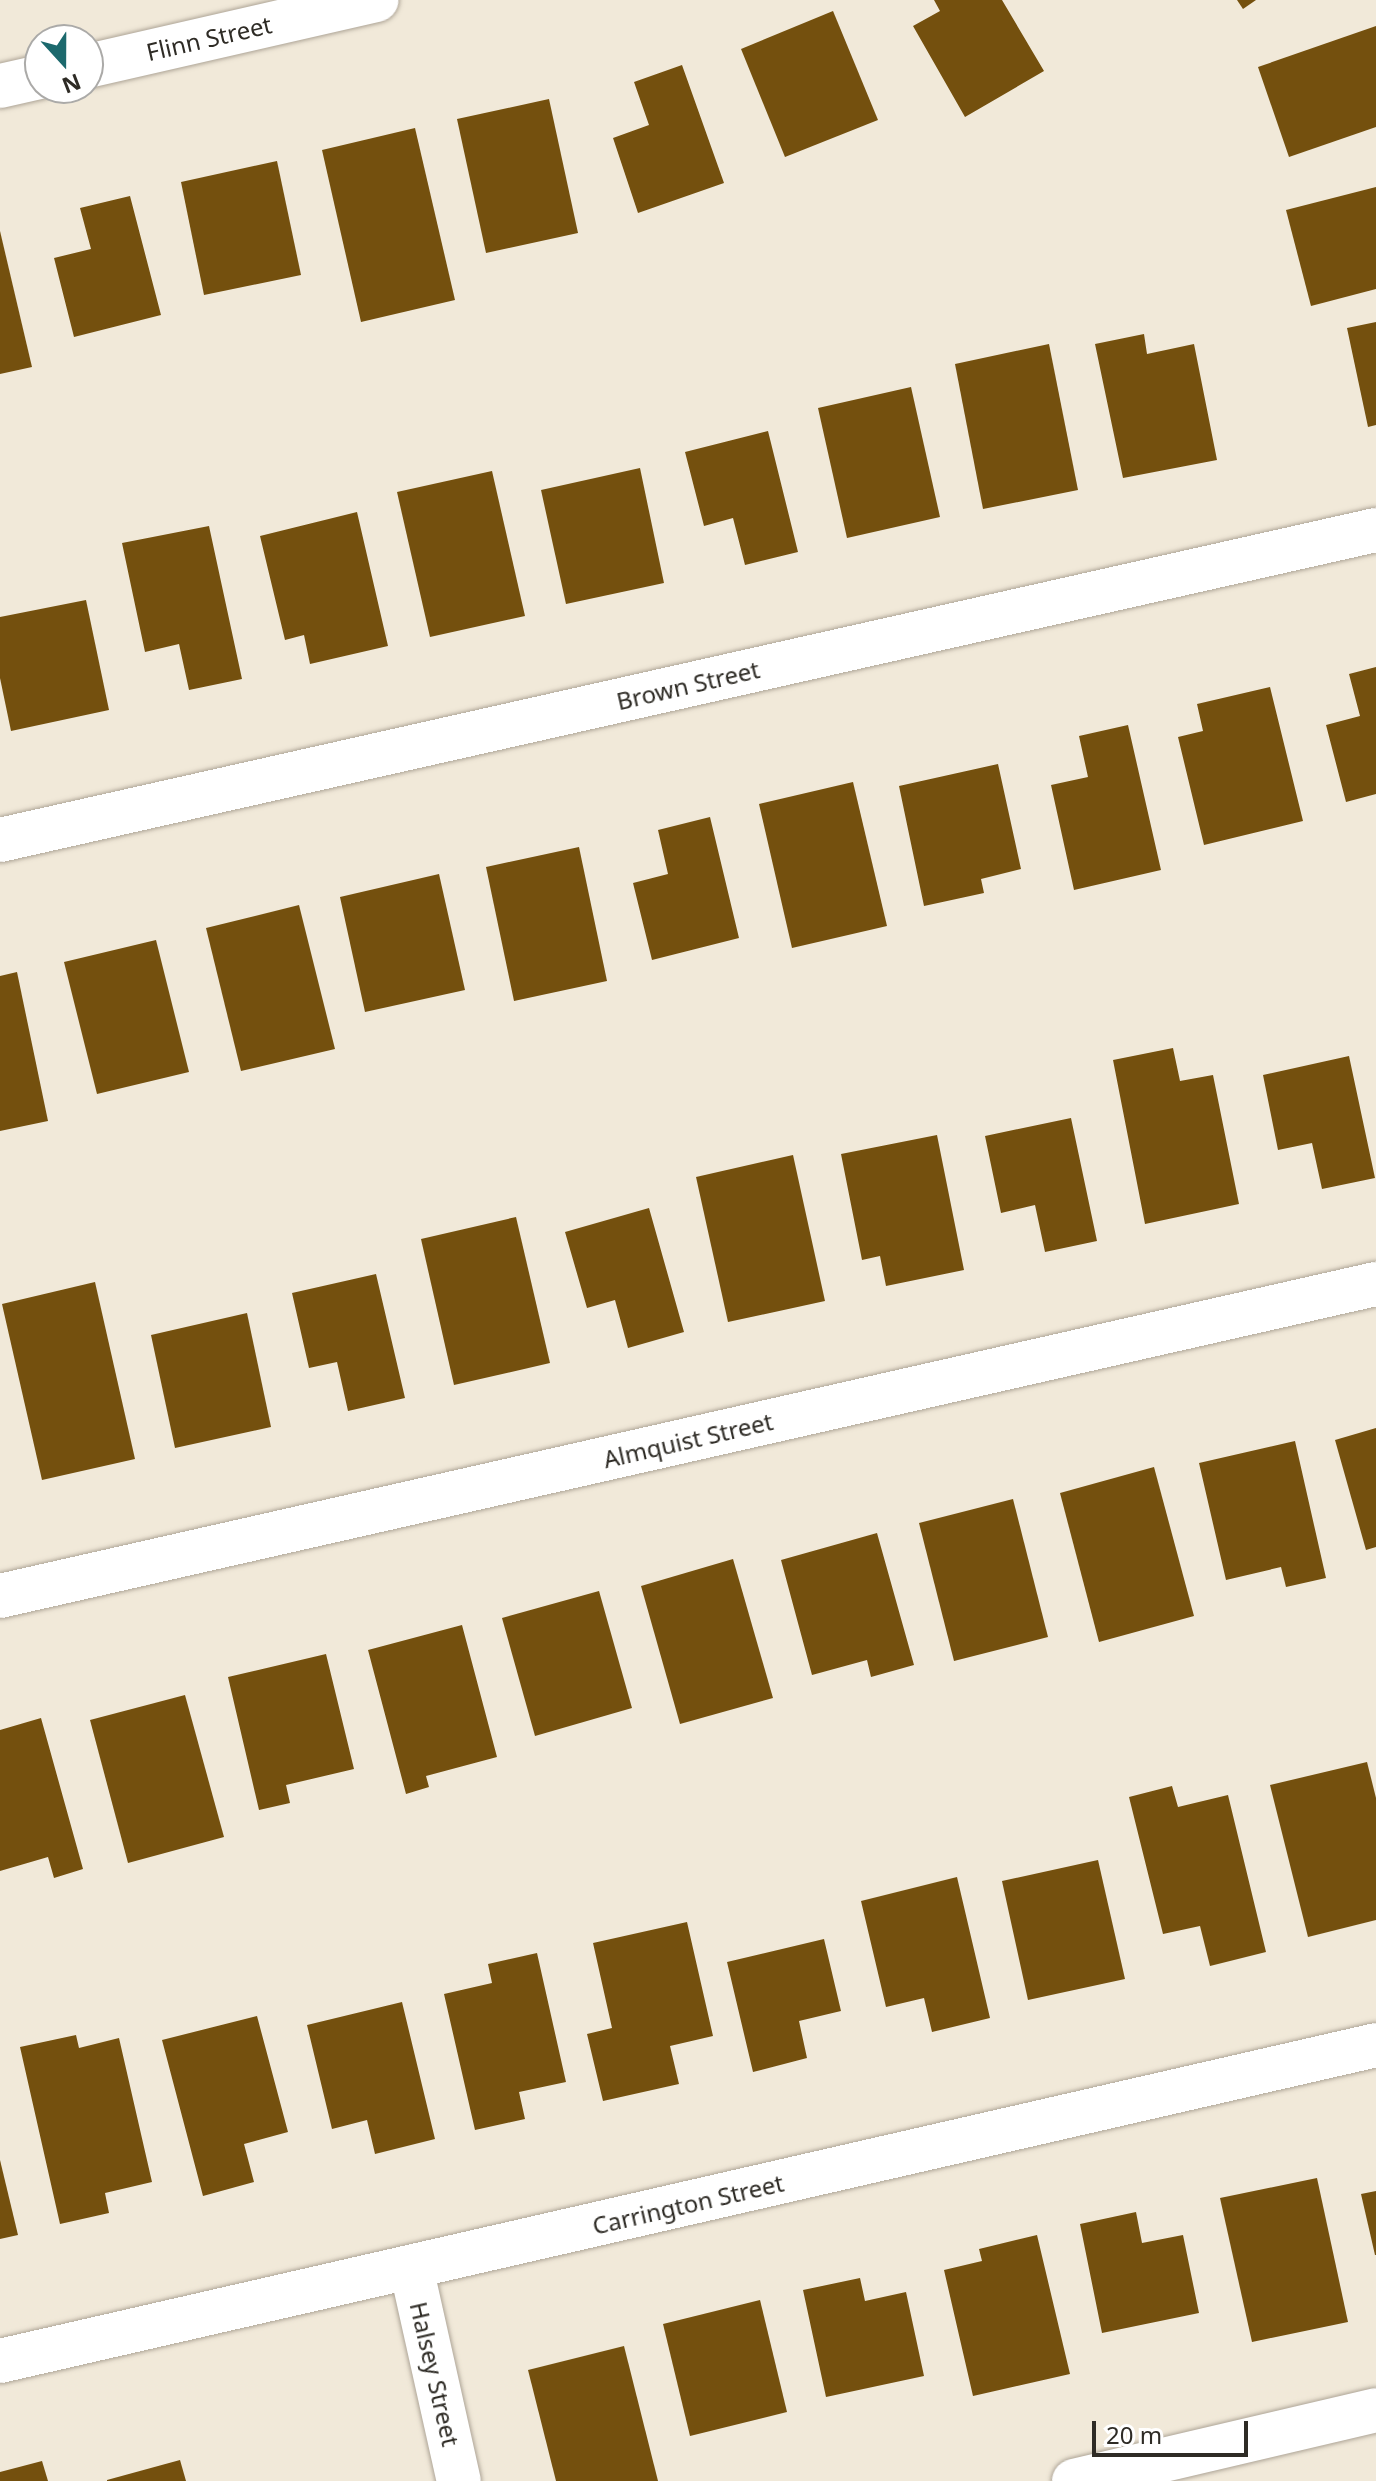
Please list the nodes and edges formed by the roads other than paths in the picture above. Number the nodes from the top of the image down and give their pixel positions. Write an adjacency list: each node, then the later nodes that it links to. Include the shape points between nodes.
1 (377, 0): 2 (street, Flinn Street)
2 (104, 62)
3 (24, 81): 4 (street)
4 (0, 86)
5 (1376, 530): 6 (street, Brown Street)
6 (0, 840)
7 (1376, 1284): 8 (street, Almquist Street)
8 (0, 1596)
9 (1376, 2045): 10 (street, Carrington Street)
10 (411, 2267): 11 (street, Carrington Street); 13 (street, Halsey Street)
11 (0, 2361)
12 (1376, 2410): 14 (street)
13 (459, 2481)
14 (1074, 2481)

